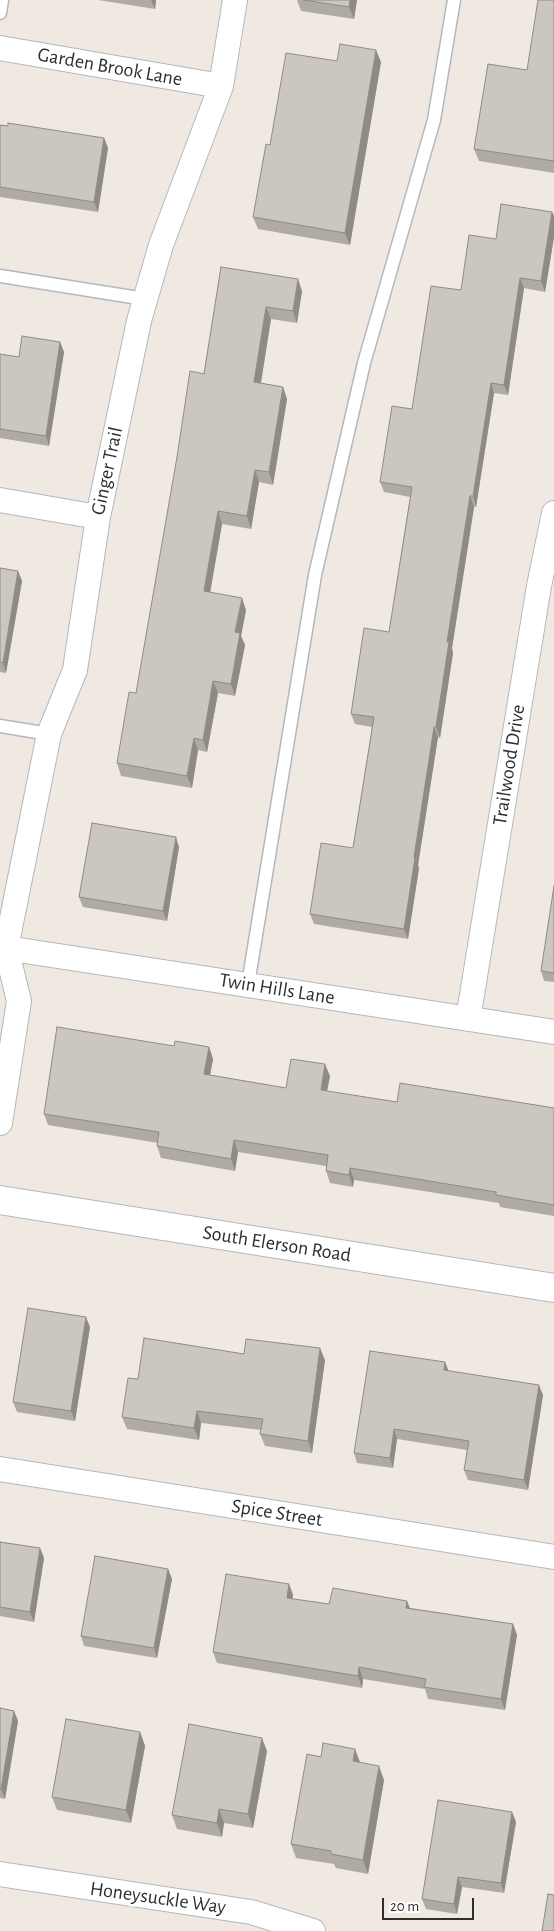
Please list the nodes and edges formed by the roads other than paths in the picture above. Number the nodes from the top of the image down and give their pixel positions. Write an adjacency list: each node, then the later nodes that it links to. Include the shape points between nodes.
1 (2, 0): 4 (lane)
2 (235, 0): 6 (street, Ginger Trail)
3 (454, 0): 15 (lane, via 434,120 364,363 315,575)
4 (0, 13)
5 (0, 48): 6 (street, Garden Brook Lane)
6 (221, 86): 8 (street, Ginger Trail, via 161,246)
7 (0, 276): 8 (lane)
8 (146, 299): 11 (street, Ginger Trail)
9 (0, 500): 11 (street)
10 (554, 513): 16 (street, Trailwood Drive, via 537,596)
11 (98, 517): 13 (street, Ginger Trail, via 75,670)
12 (0, 726): 13 (lane)
13 (49, 734): 14 (street, Ginger Trail)
14 (2, 950): 15 (street, Twin Hills Lane); 18 (street, Ginger Trail, via 19,1001)
15 (248, 984): 16 (street, Twin Hills Lane)
16 (468, 1019): 17 (street, Twin Hills Lane)
17 (554, 1032)
18 (0, 1123)
19 (0, 1200): 20 (street, South Elerson Road)
20 (554, 1288)
21 (0, 1469): 22 (street, Spice Street)
22 (554, 1557)
23 (0, 1874): 24 (street, Honeysuckle Way, via 251,1912)
24 (313, 1931)

